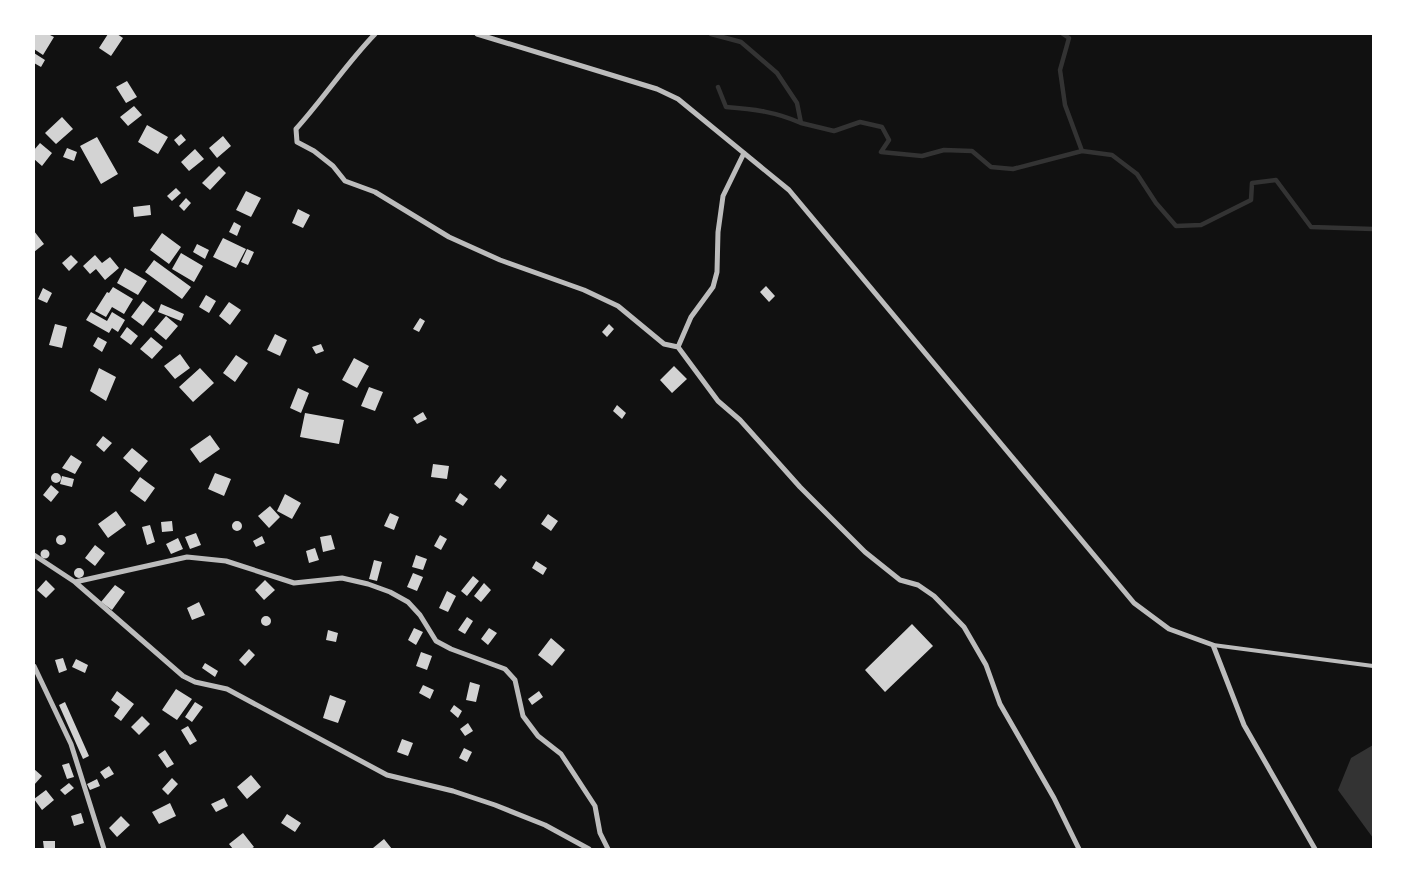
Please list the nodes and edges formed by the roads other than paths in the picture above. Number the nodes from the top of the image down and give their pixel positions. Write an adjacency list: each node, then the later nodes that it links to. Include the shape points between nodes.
1 (374, 34): 4 (street, via 296,129 297,142 333,166 345,181 375,192 449,237 618,306 664,344)
2 (478, 34): 3 (street, via 657,89 678,99)
3 (744, 153): 4 (street, via 722,196 717,272 713,287 691,317); 7 (street, via 789,190 1134,603 1169,629)
4 (678, 347): 13 (street, via 718,401 740,420 800,487 865,552 900,580 918,585 934,596 964,627 986,665 1000,704)
5 (34, 555): 6 (street)
6 (75, 582): 11 (street, via 194,682 226,689 387,775 495,804 545,825); 12 (street, via 187,557 226,561 294,583 342,578 390,592 408,602 420,615 436,642 506,669 514,680 523,716 538,736 561,754 594,806 600,834)
7 (1213, 645): 9 (lane); 14 (street, via 1244,726)
8 (34, 666): 10 (street, via 71,744)
9 (1373, 666)
10 (104, 849)
11 (589, 849)
12 (608, 849)
13 (1079, 849)
14 (1315, 849)

